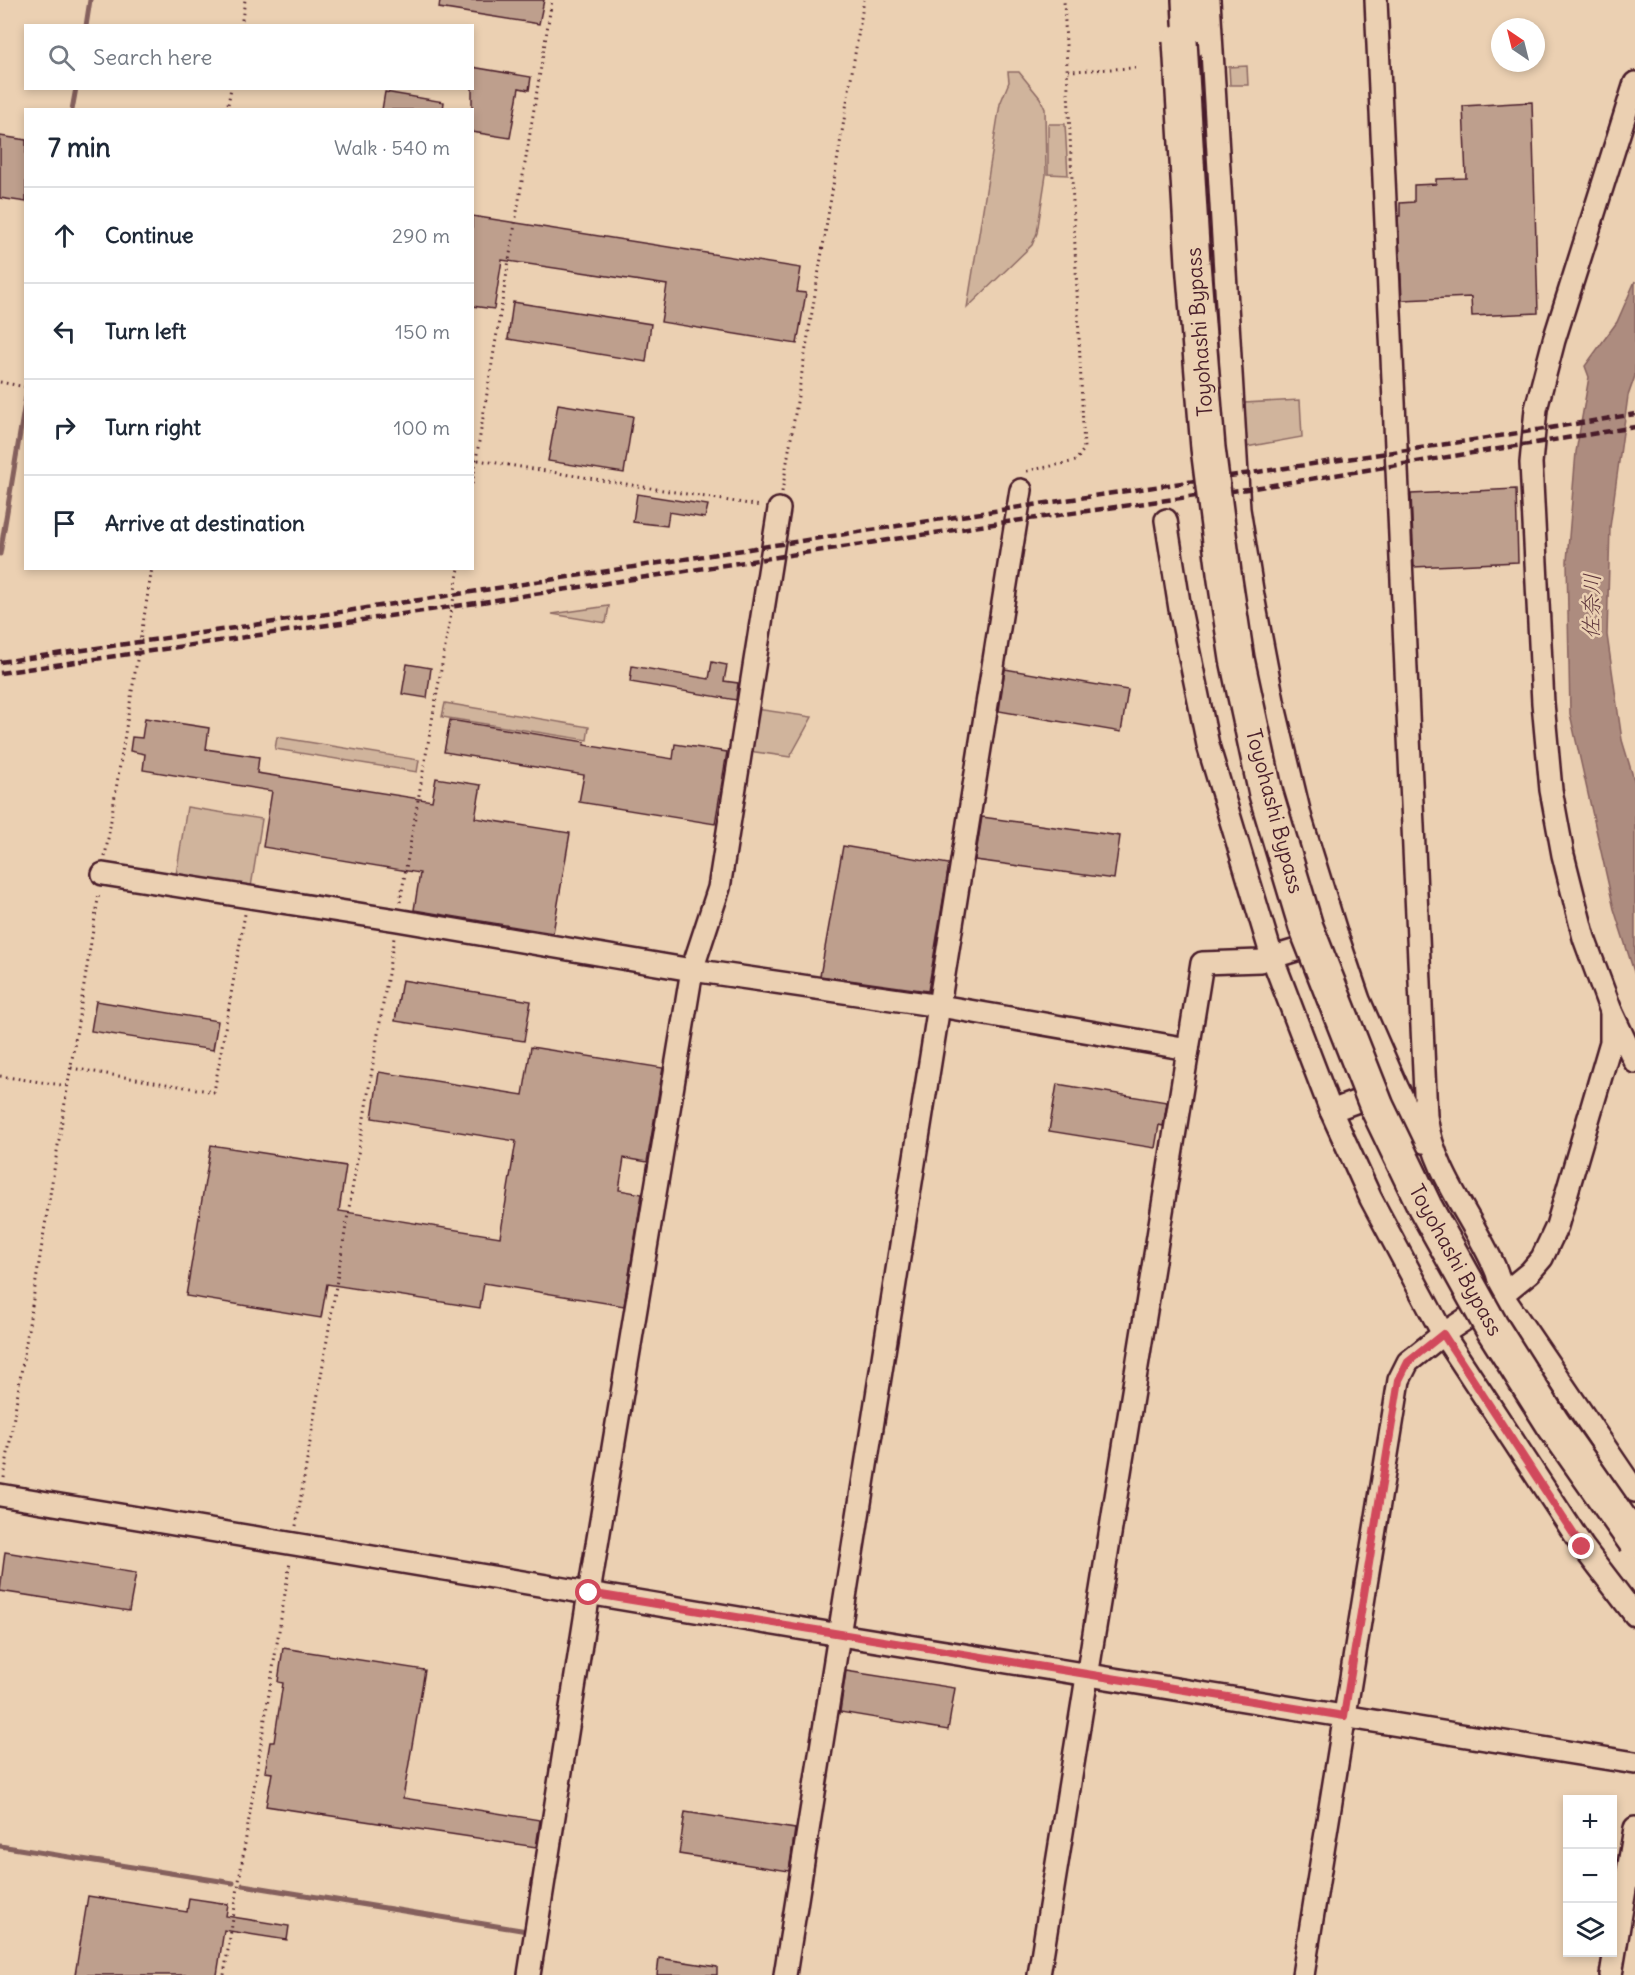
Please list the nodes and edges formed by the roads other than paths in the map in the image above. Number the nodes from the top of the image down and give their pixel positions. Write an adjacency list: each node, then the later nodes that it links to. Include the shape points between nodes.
1 (1177, 0): 25 (highway, Toyohashi Bypass, bridge, via 1208,448 1238,659 1266,794 1306,927 1377,1107 1425,1207 1491,1326 1552,1424)
2 (1189, 0): 24 (highway, Toyohashi Bypass, via 1203,266 1233,572 1279,792 1318,924 1387,1102 1434,1202 1561,1419)
3 (1209, 0): 10 (street, via 1239,509 1274,706 1301,819)
4 (1376, 0): 19 (street, via 1426,1116 1428,1135)
5 (1635, 83): 14 (street, via 1554,340 1536,409 1531,464 1551,790 1584,938)
6 (1021, 490): 13 (street)
7 (779, 509): 12 (street, via 722,876)
8 (1166, 520): 11 (street, via 1208,745)
9 (103, 874): 12 (street)
10 (1338, 938): 11 (street); 17 (street, via 1359,1000)
11 (1272, 957): 15 (street, via 1202,963); 18 (street)
12 (692, 970): 13 (street); 26 (street)
13 (940, 1006): 15 (street); 28 (street)
14 (1611, 1011): 16 (street); 20 (street, via 1611,1042 1557,1226 1542,1258)
15 (1188, 1049): 29 (street)
16 (1635, 1062)
17 (1397, 1087): 18 (street); 19 (street)
18 (1331, 1111): 21 (street, via 1371,1199)
19 (1446, 1181): 20 (street, via 1496,1269)
20 (1502, 1295): 21 (street); 22 (street)
21 (1443, 1334): 27 (street, via 1582,1547); 30 (street, via 1408,1362 1399,1380)
22 (1635, 1491)
23 (0, 1495): 26 (street)
24 (1635, 1523)
25 (1635, 1541)
26 (589, 1593): 28 (street); 33 (street)
27 (1635, 1615)
28 (840, 1635): 29 (street); 34 (street)
29 (1087, 1675): 30 (street); 35 (street)
30 (1344, 1716): 31 (street); 36 (street)
31 (1635, 1763)
32 (1635, 1828): 37 (street)
33 (529, 1975)
34 (785, 1975)
35 (1039, 1975)
36 (1303, 1975)
37 (1611, 1975)

